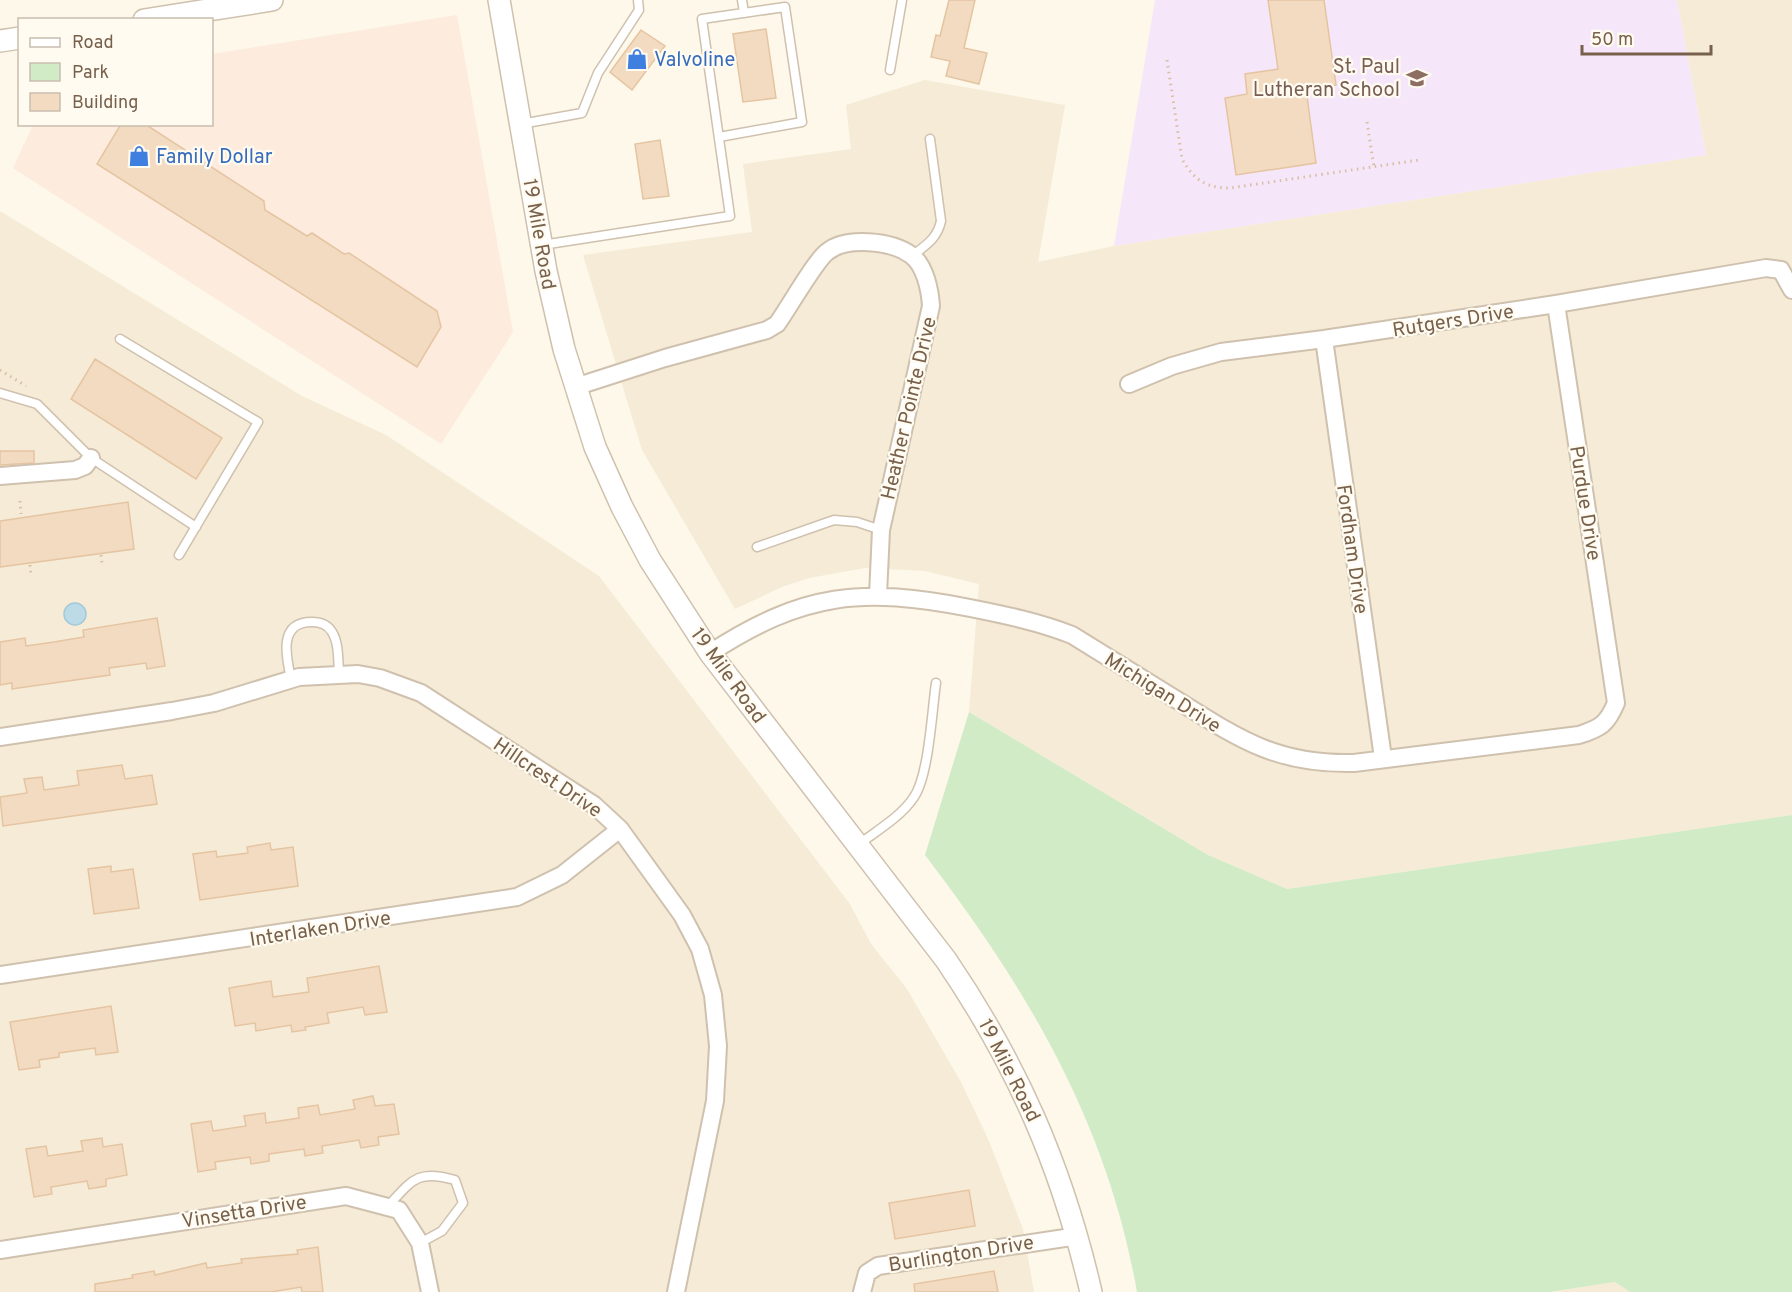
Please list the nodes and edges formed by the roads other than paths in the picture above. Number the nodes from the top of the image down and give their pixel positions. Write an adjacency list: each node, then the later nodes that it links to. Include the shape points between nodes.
1 (499, 0): 11 (street, 19 Mile Road)
2 (638, 0): 11 (lane, via 639,10 598,73 582,113)
3 (742, 0): 6 (lane)
4 (902, 0): 10 (lane)
5 (258, 1): 7 (street)
6 (744, 13): 12 (lane, via 702,19); 12 (lane, via 785,7 802,122)
7 (156, 18)
8 (18, 38): 9 (street)
9 (0, 41)
10 (890, 70)
11 (520, 124): 14 (street, 19 Mile Road)
12 (719, 137): 14 (lane, via 729,216)
13 (930, 139): 15 (lane, via 941,221 932,242)
14 (542, 245): 21 (street, 19 Mile Road)
15 (912, 256): 21 (street, via 889,245 839,244 826,252 777,324 767,330); 26 (street, Heather Pointe Drive, via 925,276 931,306)
16 (1792, 290): 17 (street, Rutgers Drive, via 1780,270 1766,268)
17 (1556, 304): 19 (street, Rutgers Drive); 34 (street, Purdue Drive)
18 (120, 339): 25 (lane, via 258,422)
19 (1324, 339): 20 (street, Rutgers Drive, via 1221,352); 36 (street, Fordham Drive)
20 (1129, 384)
21 (575, 387): 30 (street, 19 Mile Road, via 595,447 622,507 650,560)
22 (0, 393): 23 (lane, via 37,405)
23 (91, 458): 24 (street, via 75,470); 25 (lane)
24 (0, 477)
25 (196, 527): 28 (lane)
26 (881, 530): 27 (lane, via 834,520); 29 (street, Heather Pointe Drive)
27 (757, 547)
28 (179, 555)
29 (878, 595): 30 (street, Michigan Drive, via 856,595 797,608 747,629); 36 (street, Michigan Drive, via 918,598 1055,628 1225,732 1259,748 1324,764)
30 (710, 653): 38 (street, 19 Mile Road)
31 (339, 673): 32 (street, Hillcrest Drive); 32 (lane, via 332,631 310,622 297,625 287,635); 37 (street, Hillcrest Drive, via 380,678 421,693 570,788)
32 (291, 679): 35 (street, Hillcrest Drive, via 214,703)
33 (936, 683): 38 (lane, via 925,762 915,796 900,813)
34 (1616, 703): 36 (street, Michigan Drive, via 1608,721 1579,735)
35 (0, 737)
36 (1383, 758)
37 (620, 829): 39 (street, Interlaken Drive, via 562,875 517,897); 45 (street, Hillcrest Drive, via 676,906 700,949 717,1019 715,1101)
38 (858, 845): 41 (street, 19 Mile Road, via 946,960 1003,1052 1053,1160)
39 (0, 975)
40 (389, 1205): 42 (street, via 399,1210); 42 (lane, via 412,1179 436,1174 454,1180 463,1203 442,1231); 43 (street, Vinsetta Drive, via 346,1196)
41 (1078, 1236): 46 (street, Burlington Drive, via 878,1266 867,1273); 47 (street, 19 Mile Road)
42 (420, 1243): 44 (street)
43 (0, 1250)
44 (430, 1292)
45 (676, 1292)
46 (862, 1292)
47 (1091, 1292)

